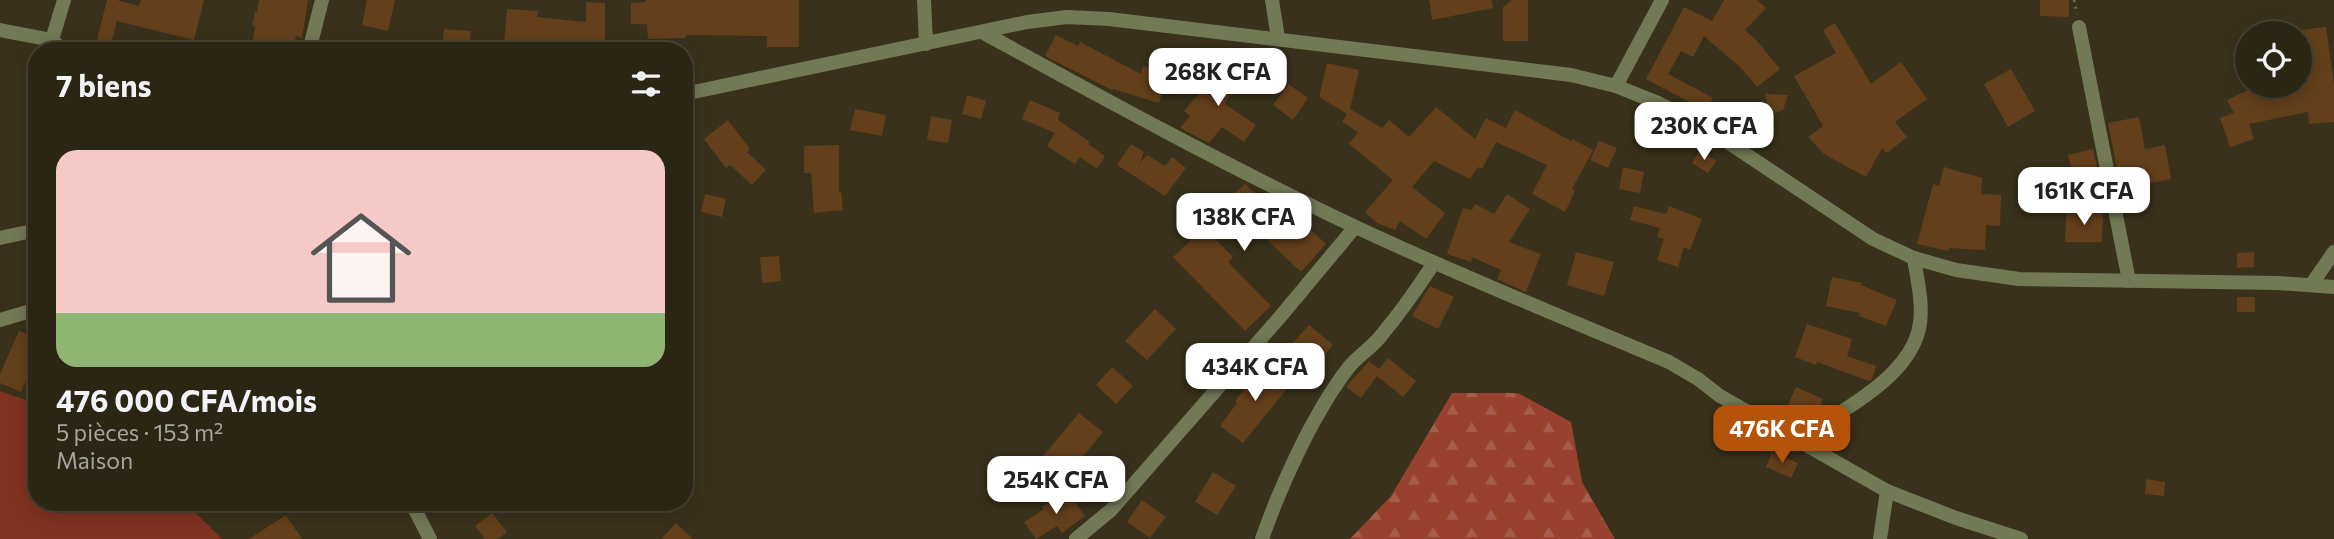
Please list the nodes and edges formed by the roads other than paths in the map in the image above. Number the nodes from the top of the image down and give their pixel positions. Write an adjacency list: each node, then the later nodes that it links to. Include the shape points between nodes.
1 (64, 0): 10 (street)
2 (323, 0): 12 (street)
3 (924, 0): 13 (street)
4 (1272, 0): 9 (street)
5 (1662, 0): 14 (street)
6 (2080, 27): 22 (street)
7 (0, 30): 10 (street)
8 (982, 32): 9 (street, via 1067,17); 13 (street); 16 (street, via 1209,155)
9 (1278, 38): 14 (street, via 1571,75)
10 (52, 40): 11 (street)
11 (54, 42)
12 (311, 42)
13 (926, 44): 15 (street)
14 (1616, 86): 20 (street, via 1705,127 1873,239)
15 (693, 92)
16 (1355, 227): 21 (street); 31 (street, via 1111,510)
17 (28, 232): 18 (street)
18 (0, 238)
19 (2334, 252): 23 (street)
20 (1914, 258): 22 (street, via 1956,270 2019,279); 27 (street, via 1920,321 1908,354 1889,377)
21 (1434, 263): 27 (street, via 1669,362); 32 (street, via 1402,310 1350,366 1323,405)
22 (2129, 281): 23 (street)
23 (2311, 285): 24 (street)
24 (2334, 287)
25 (28, 312): 26 (street)
26 (0, 320)
27 (1798, 439): 28 (street)
28 (1887, 491): 33 (street); 34 (street)
29 (416, 511): 30 (street)
30 (430, 539)
31 (1076, 539)
32 (1262, 539)
33 (1880, 539)
34 (2021, 539)

